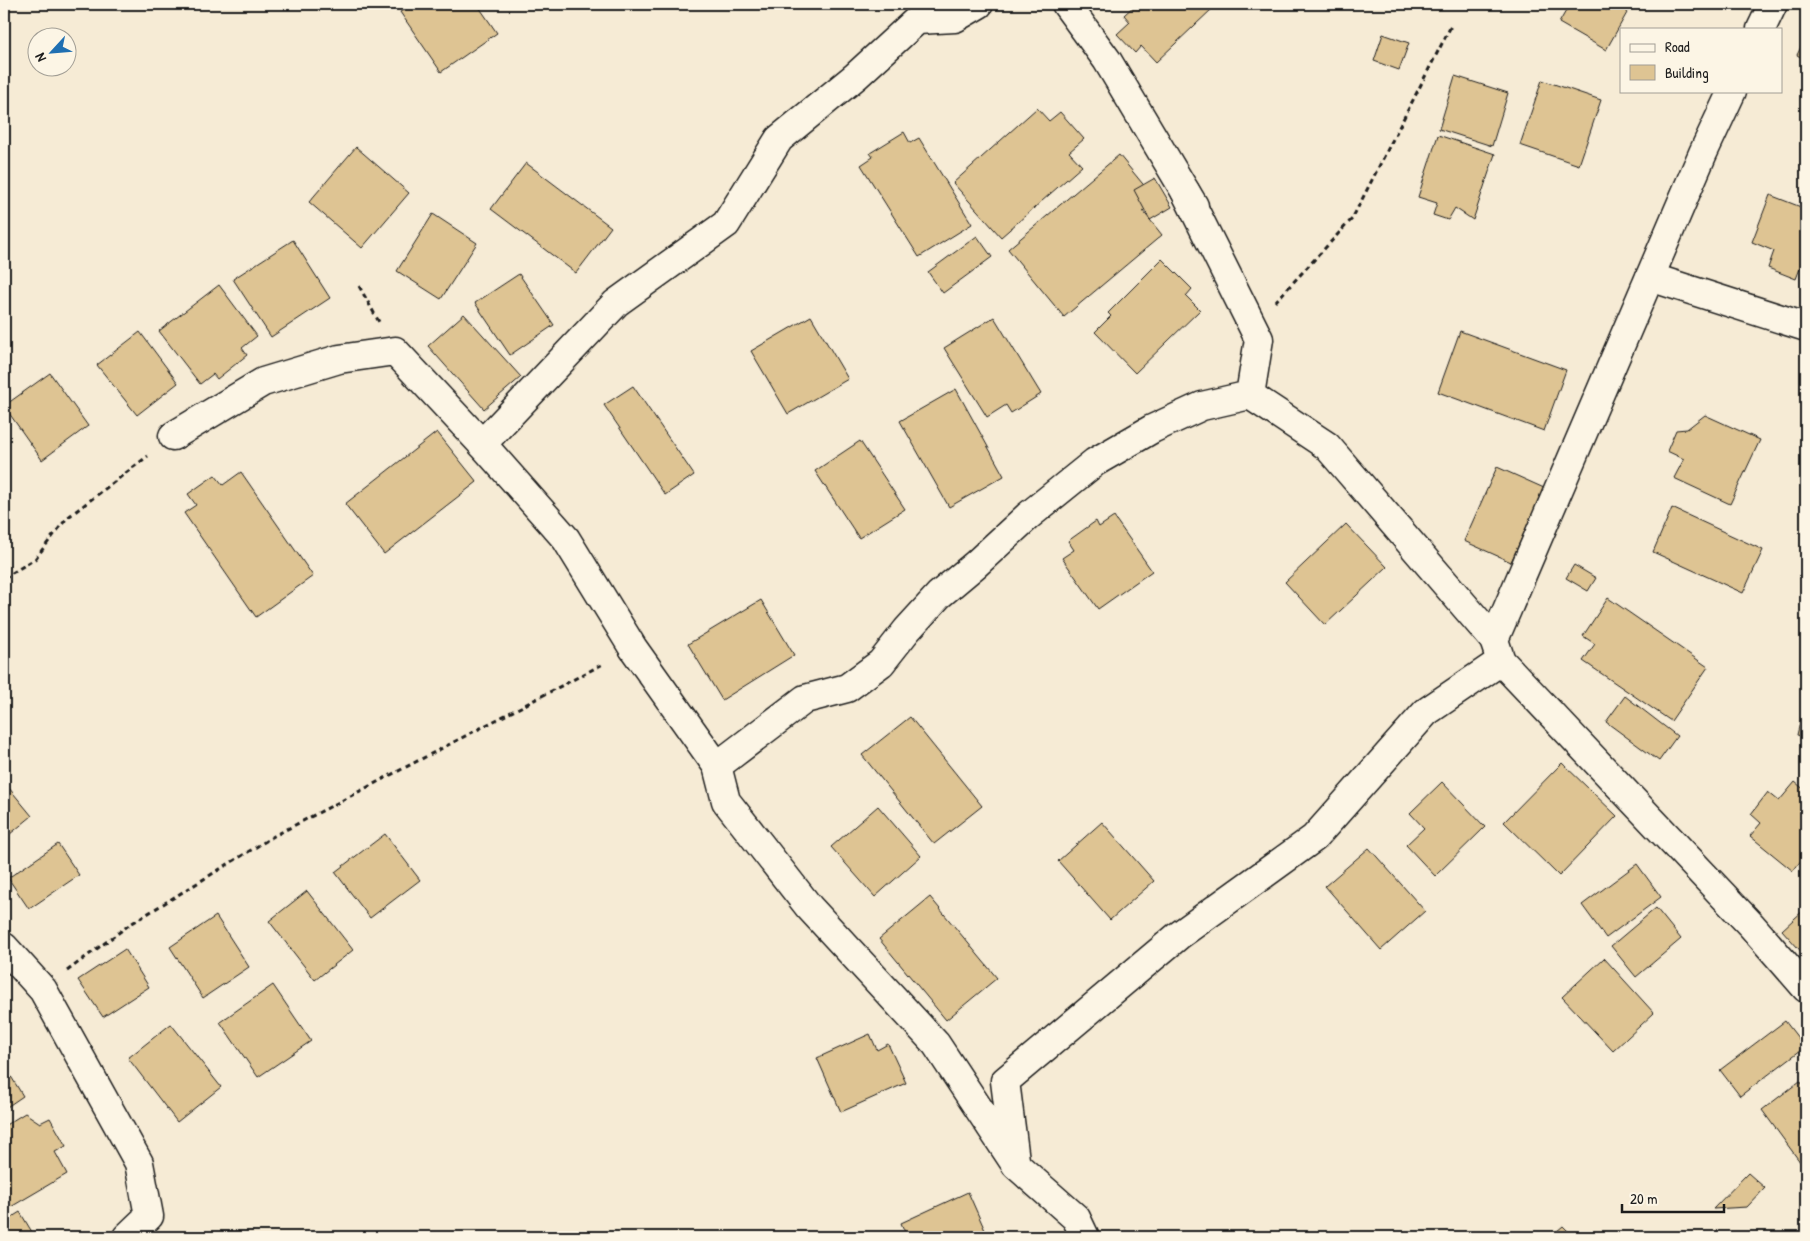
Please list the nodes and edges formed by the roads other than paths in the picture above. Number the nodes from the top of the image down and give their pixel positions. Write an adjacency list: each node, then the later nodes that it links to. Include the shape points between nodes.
1 (979, 4): 12 (street, via 955,18 917,20 856,76 779,139 726,224 616,303)
2 (1066, 4): 6 (street, via 1107,60)
3 (1773, 4): 4 (street)
4 (1761, 28)
5 (1732, 92): 8 (street)
6 (1185, 191): 7 (street); 10 (street, via 1259,339)
7 (1202, 221)
8 (1650, 277): 9 (street); 13 (street)
9 (1806, 327)
10 (1250, 395): 13 (street, via 1327,446); 14 (street, via 1202,406 1152,429 1095,462 939,595 881,663 847,688 805,699)
11 (163, 444): 12 (street, via 263,382 339,359 395,351)
12 (482, 444): 14 (street, via 566,539 633,648)
13 (1497, 650): 16 (street); 17 (street, via 1426,712 1314,838 1178,936 1006,1081)
14 (717, 766): 17 (street, via 726,801 809,907 936,1044)
15 (4, 947): 18 (street, via 43,990 139,1163 149,1216)
16 (1806, 988)
17 (1016, 1165): 19 (street, via 1076,1218)
18 (127, 1237)
19 (1085, 1237)

